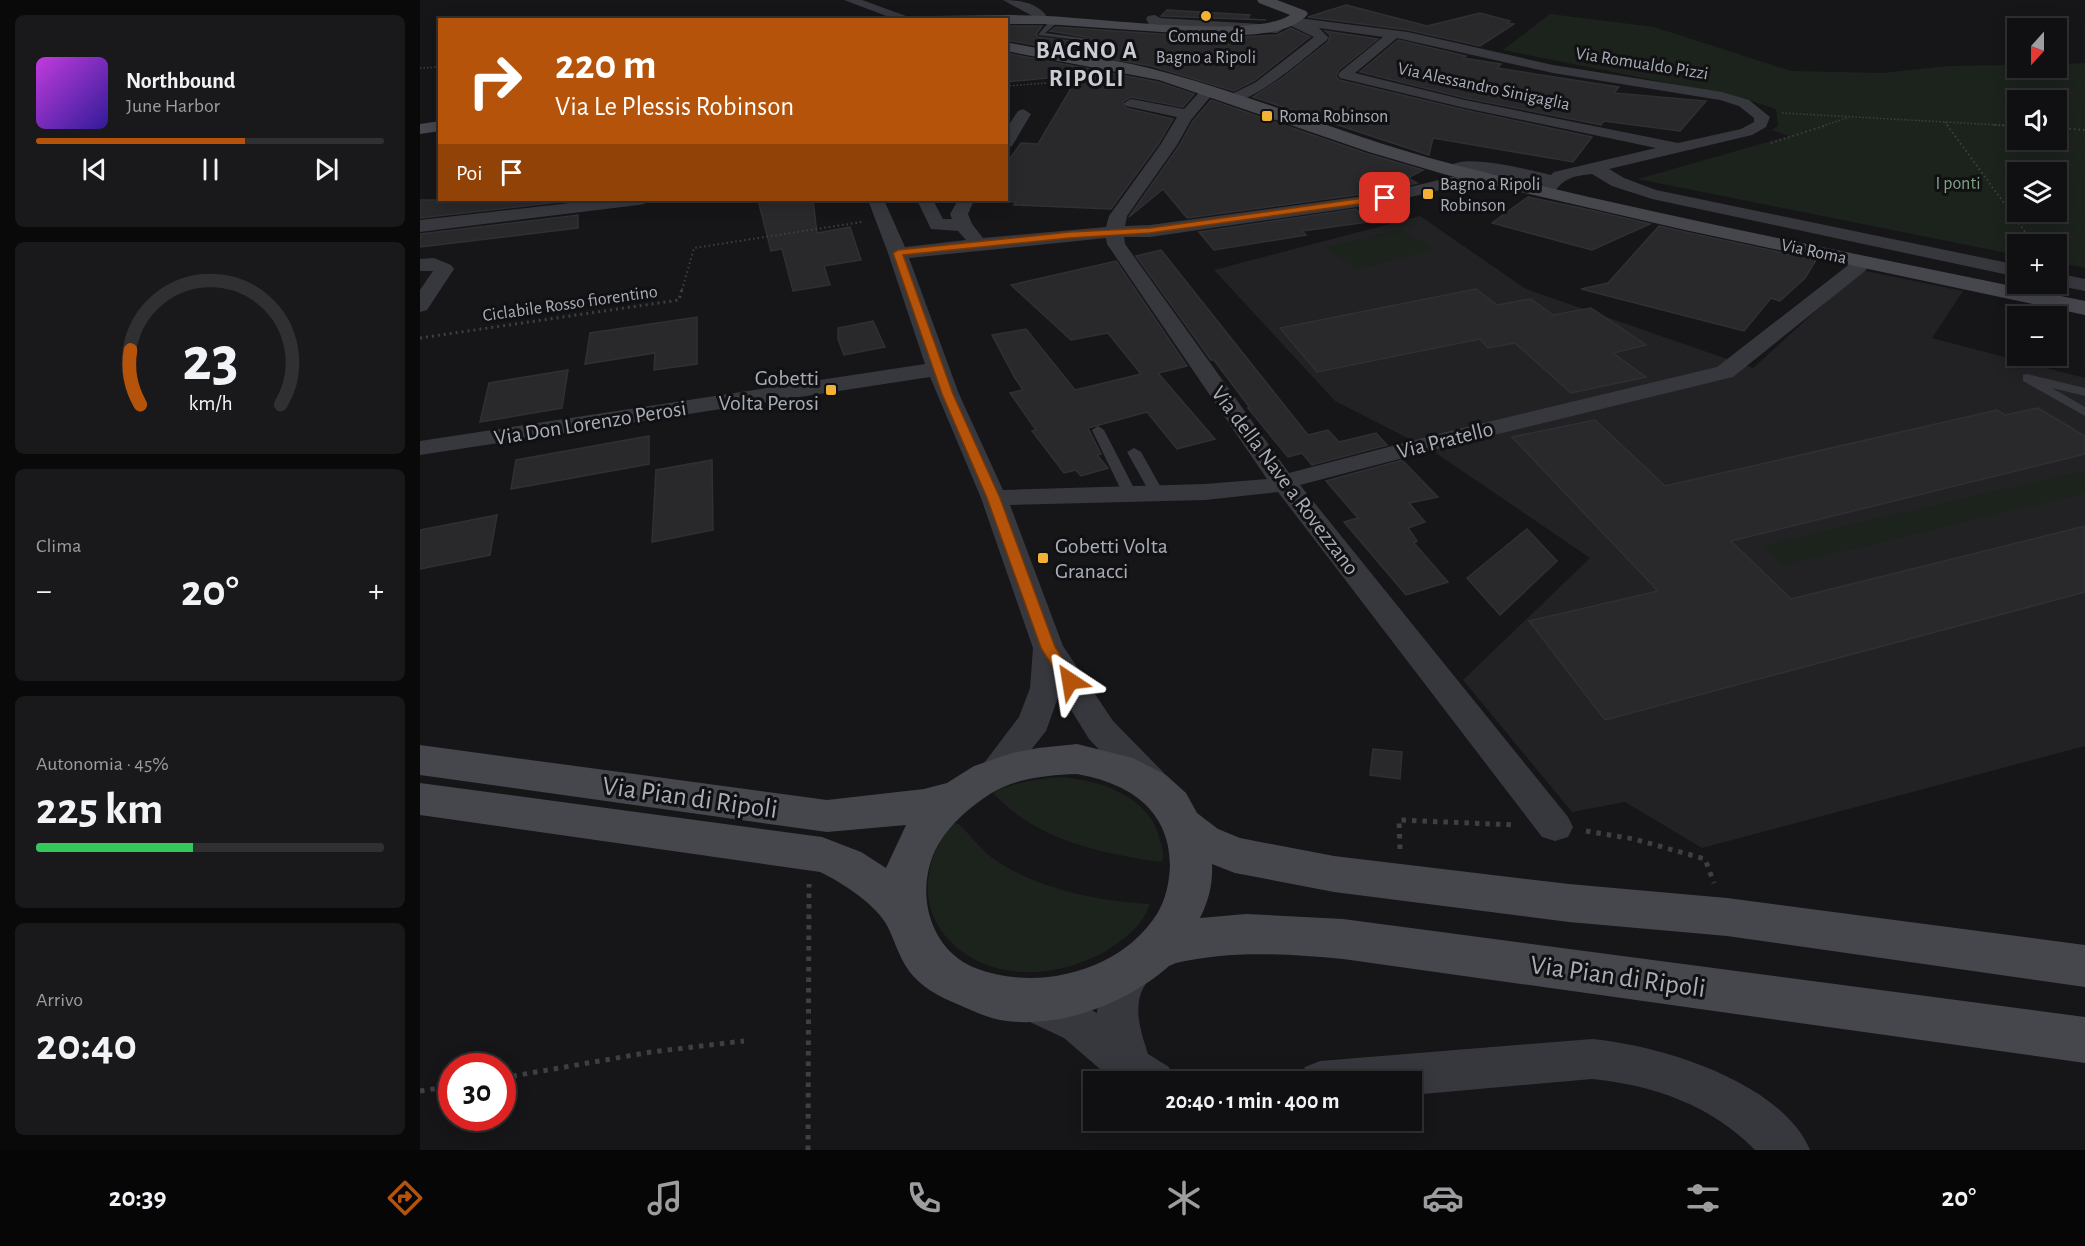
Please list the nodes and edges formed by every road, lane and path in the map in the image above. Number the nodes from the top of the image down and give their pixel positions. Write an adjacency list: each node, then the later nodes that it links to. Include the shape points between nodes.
1 (850, 0): 4 (street)
2 (1009, 0): 7 (street)
3 (1264, 0): 9 (street, via 1301,14)
4 (923, 17): 5 (street)
5 (974, 18)
6 (1008, 19): 7 (street)
7 (1047, 19): 11 (street); 14 (lane, via 1049,25 1040,34)
8 (1152, 19): 10 (street)
9 (1291, 21): 10 (street); 12 (street); 13 (street, Via Romualdo Pizzi)
10 (1258, 28): 11 (street); 12 (street)
11 (1204, 30): 15 (street)
12 (1321, 34): 26 (street, via 1321,39 1261,85)
13 (1394, 34): 28 (street, Via Romualdo Pizzi, via 1553,69 1722,96); 41 (street, Via Alessandro Sinigaglia, via 1345,75 1465,105)
14 (1088, 39)
15 (1154, 44)
16 (1008, 46): 18 (street, Via Roma)
17 (1133, 53): 19 (street)
18 (1073, 59): 19 (street, Via Roma); 22 (street)
19 (1106, 64): 25 (street, Via Roma)
20 (438, 67): 21 (path)
21 (420, 68)
22 (1028, 68)
23 (1077, 81): 24 (path)
24 (1008, 86)
25 (1209, 90): 26 (street, Via Roma); 30 (street)
26 (1235, 98): 43 (street, Via Roma, via 1370,147)
27 (1131, 103): 30 (street)
28 (1758, 112): 31 (path); 41 (street, via 1761,122 1752,130)
29 (1023, 114): 39 (street)
30 (1187, 114): 55 (street, via 1118,216)
31 (1847, 118): 32 (path); 40 (path)
32 (1944, 121): 33 (path); 56 (path)
33 (2007, 125)
34 (438, 126): 35 (street)
35 (420, 129)
36 (2067, 129): 37 (path)
37 (2084, 130): 38 (path)
38 (2085, 135)
39 (1008, 140)
40 (1761, 146)
41 (1678, 148): 42 (street)
42 (1594, 168): 45 (street, via 1560,176); 61 (street, Via Roma, via 1652,194)
43 (1448, 169): 44 (street, Via Roma); 45 (street, Via Roma, via 1479,166)
44 (1477, 176): 45 (street, Via Roma); 55 (street, via 1368,201)
45 (1549, 186): 65 (street, Via Roma)
46 (550, 201): 51 (street)
47 (629, 201): 54 (street)
48 (876, 201): 58 (street)
49 (925, 201): 53 (street, via 937,225)
50 (965, 201): 53 (street, via 959,211)
51 (420, 214)
52 (864, 222): 66 (path, Ciclabile Rosso fiorentino, via 694,248 679,300)
53 (963, 225): 57 (street)
54 (420, 226)
55 (1114, 233): 57 (street); 73 (street, Via della Nave a Rovezzano, via 1116,244)
56 (2027, 234)
57 (979, 244): 58 (street)
58 (898, 253): 67 (street)
59 (420, 265): 64 (street, via 434,264 444,269)
60 (1858, 267): 73 (street, Via Pratello, via 1725,372)
61 (2007, 269)
62 (2067, 281): 63 (street)
63 (2085, 285)
64 (420, 306)
65 (2085, 308)
66 (420, 338)
67 (939, 369): 71 (street, Via Don Lorenzo Perosi); 76 (street)
68 (2085, 392): 69 (lane, via 2027,378)
69 (2085, 412)
70 (1098, 430): 75 (lane)
71 (420, 448)
72 (1134, 452): 74 (lane)
73 (1283, 481): 74 (street, Via Pratello, via 1237,490); 81 (street, Via della Nave a Rovezzano)
74 (1157, 493): 75 (street, Via Pratello)
75 (1130, 494): 76 (street, Via Pratello)
76 (993, 498): 77 (street)
77 (1048, 648): 78 (street, via 1046,688 1034,722); 80 (street, via 1101,730)
78 (976, 785): 79 (street, Via Pian di Ripoli, via 936,803 827,816); 80 (street, Via Pian di Ripoli, via 1026,764 1077,759 1124,770 1144,780); 83 (street, Via Pian di Ripoli, via 929,823 910,856 902,893)
79 (421, 790): 82 (street, Via Pian di Ripoli)
80 (1173, 809): 84 (street, Via Pian di Ripoli, via 1191,845 1190,888 1170,931); 85 (street, Via Pian di Ripoli, via 1203,841 1235,855 1334,874 1569,903 1727,917)
81 (1555, 827)
82 (809, 853): 83 (street, Via Pian di Ripoli, via 837,860 871,878); 95 (path)
83 (904, 912): 86 (street, Via Pian di Ripoli, via 924,956 942,974 993,996)
84 (1147, 955): 86 (street, Via Pian di Ripoli, via 1124,973 1085,991); 87 (street, Via Pian di Ripoli, via 1181,940 1225,935 1270,933 1343,939); 90 (street, via 1125,984 1116,1011)
85 (2085, 966)
86 (1023, 1000): 89 (street, via 1072,1020)
87 (2085, 1040)
88 (744, 1041): 92 (path)
89 (1138, 1071)
90 (1141, 1071)
91 (1422, 1073): 96 (street, via 1620,1060 1668,1072 1717,1095 1766,1129)
92 (516, 1076)
93 (438, 1088): 94 (path)
94 (420, 1091)
95 (808, 1150)
96 (1787, 1150)

